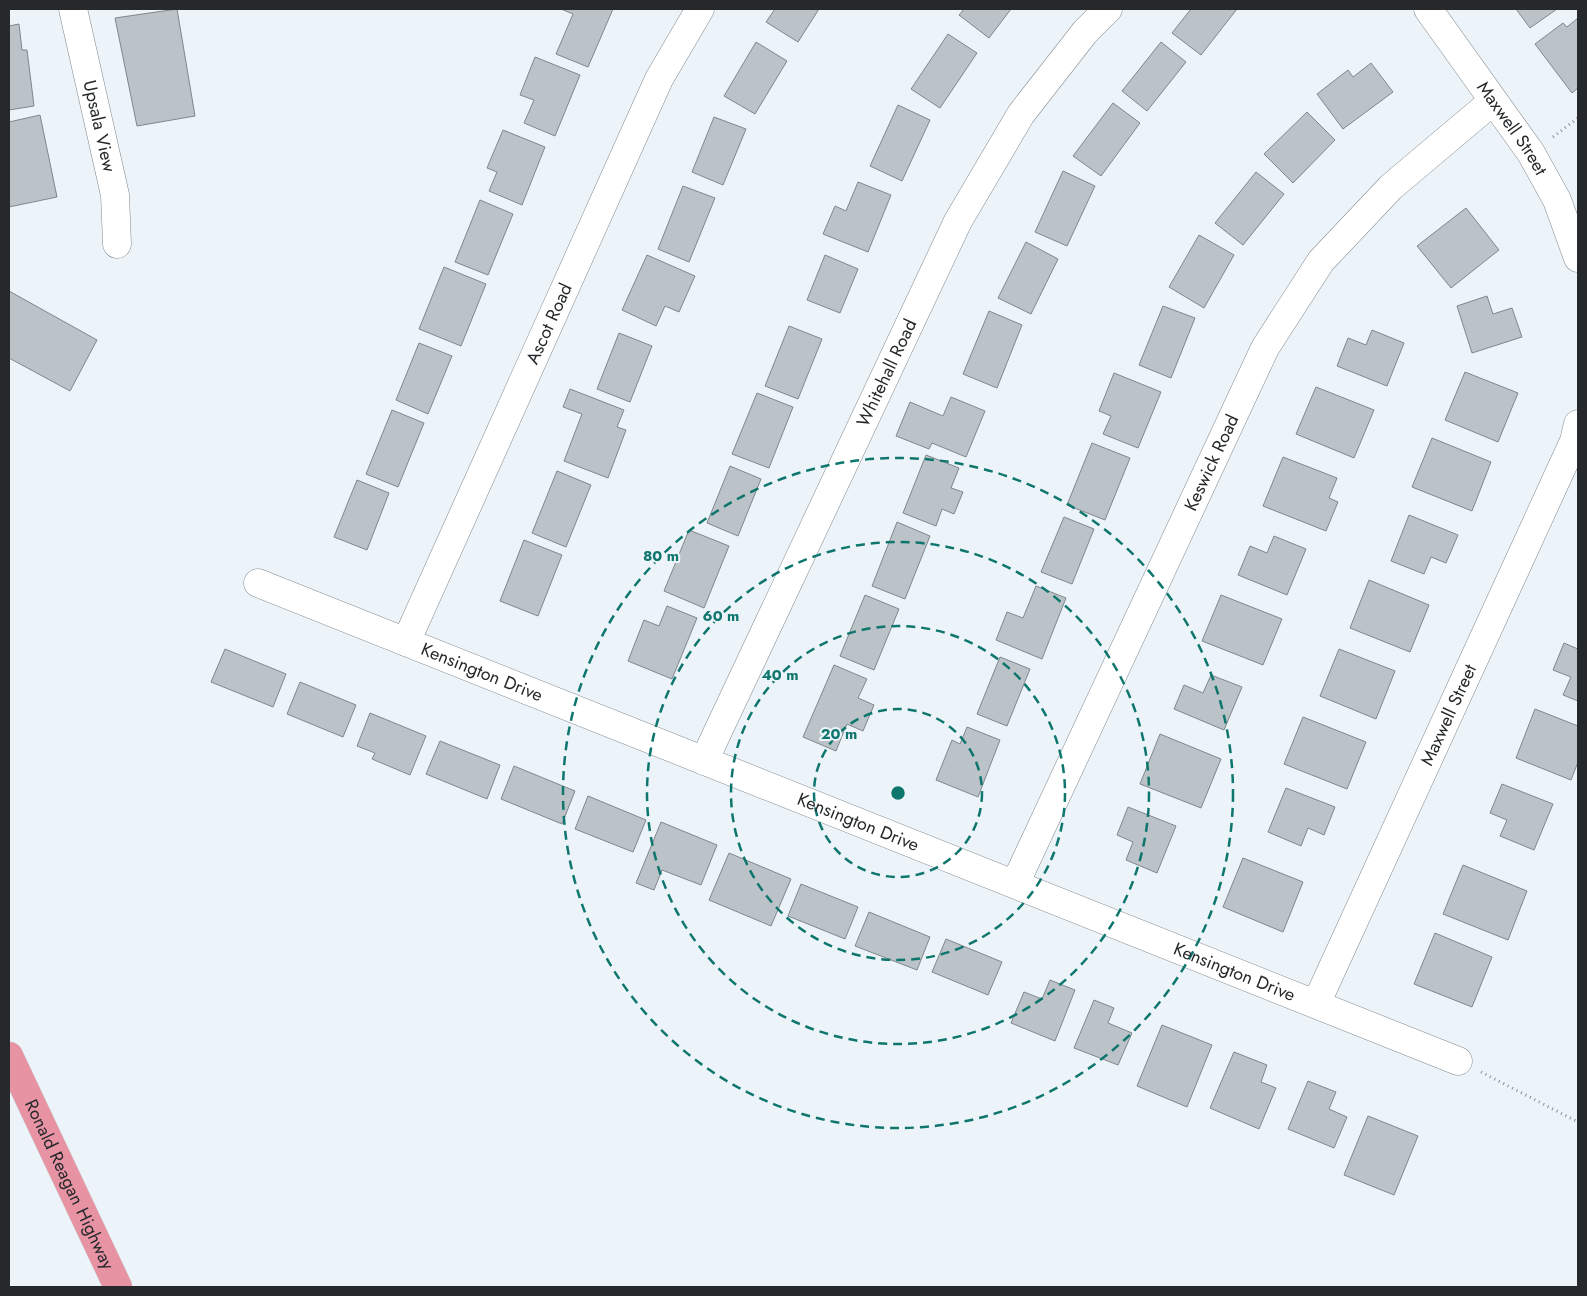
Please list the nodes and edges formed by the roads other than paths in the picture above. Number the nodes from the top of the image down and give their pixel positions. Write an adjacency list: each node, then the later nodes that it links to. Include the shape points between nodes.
1 (73, 9): 6 (street, Upsala View, via 115,195)
2 (700, 9): 10 (street, Ascot Road, via 659,79)
3 (1108, 9): 11 (street, Whitehall Road, via 1085,32 1021,114 958,220)
4 (1428, 9): 5 (street, Maxwell Street)
5 (1493, 101): 7 (street, Maxwell Street, via 1531,153 1557,200); 12 (street, Keswick Road, via 1391,187 1321,262 1265,348)
6 (117, 244)
7 (1578, 258)
8 (1578, 424): 13 (street, Maxwell Street, via 1570,450)
9 (258, 583): 10 (street, Kensington Drive)
10 (406, 642): 11 (street, Kensington Drive)
11 (704, 761): 12 (street, Kensington Drive)
12 (1015, 884): 13 (street, Kensington Drive)
13 (1316, 1004): 15 (street, Kensington Drive)
14 (9, 1056): 16 (highway, Ronald Reagan Highway)
15 (1458, 1061)
16 (118, 1287)

